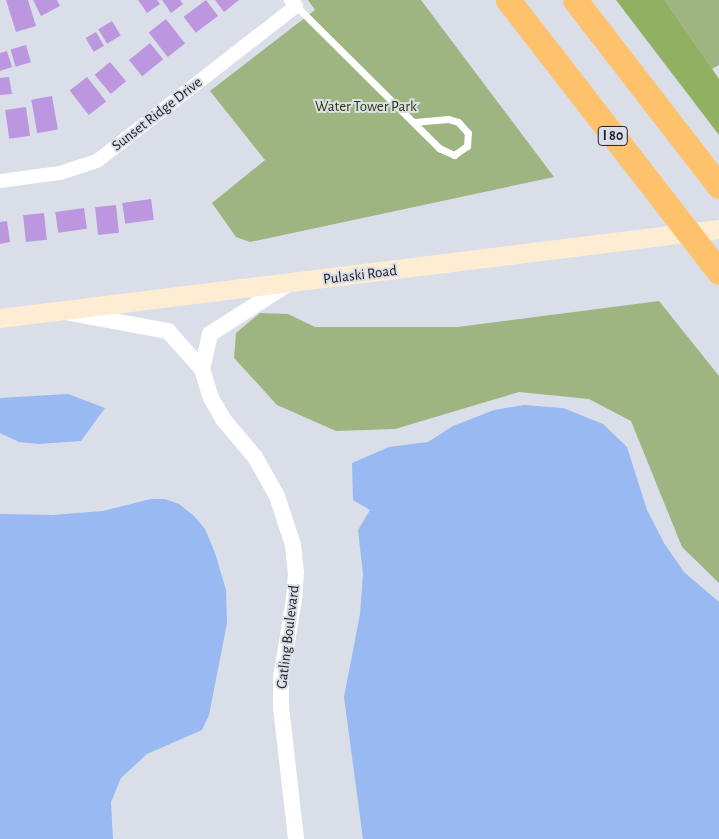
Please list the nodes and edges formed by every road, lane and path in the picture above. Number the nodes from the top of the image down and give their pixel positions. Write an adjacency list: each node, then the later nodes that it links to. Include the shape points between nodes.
1 (508, 0): 8 (highway, I 80)
2 (574, 0): 6 (highway)
3 (294, 3): 4 (lane); 5 (street, Sunset Ridge Drive, via 97,161 60,173)
4 (415, 122): 4 (lane, via 446,153 459,154 467,146 468,133 458,122 448,119)
5 (0, 181)
6 (719, 186)
7 (719, 229): 9 (main road, Pulaski Road)
8 (719, 272)
9 (288, 284): 10 (main road, Pulaski Road); 12 (street, Gatling Boulevard, via 210,334)
10 (55, 311): 11 (main road, Pulaski Road); 12 (street, Gatling Boulevard, via 158,327 178,340)
11 (0, 318)
12 (202, 368): 13 (street, Gatling Boulevard, via 211,398 223,419 267,473 293,545 294,599 281,678 281,708)
13 (296, 839)

